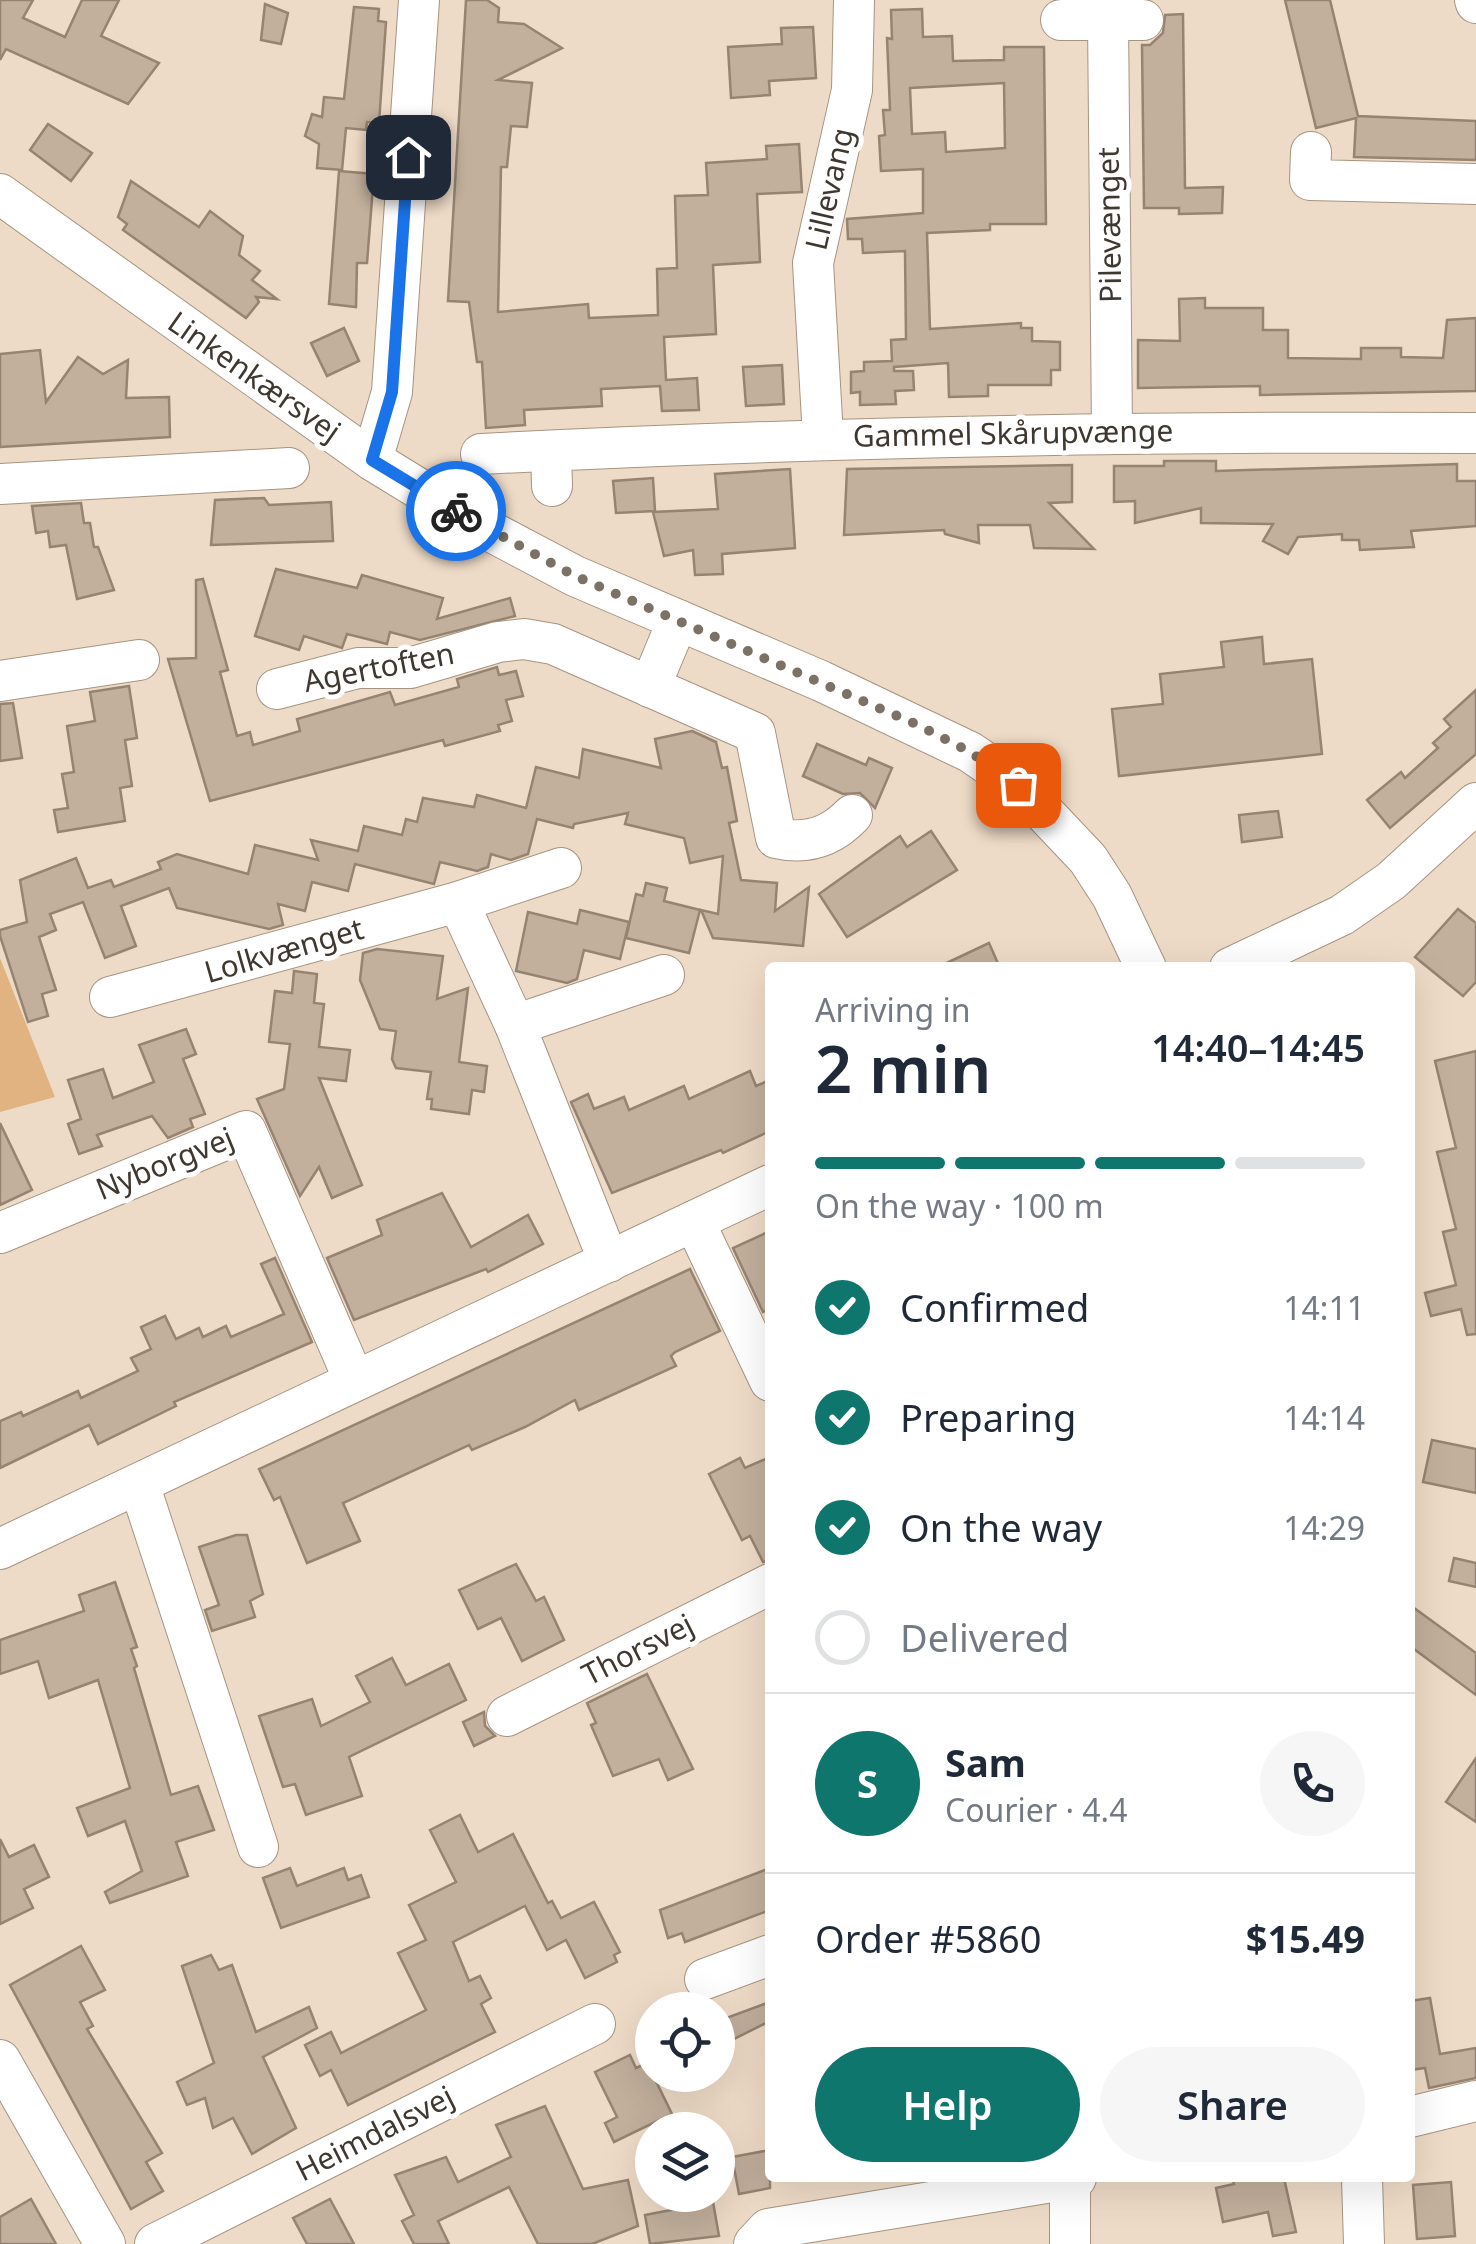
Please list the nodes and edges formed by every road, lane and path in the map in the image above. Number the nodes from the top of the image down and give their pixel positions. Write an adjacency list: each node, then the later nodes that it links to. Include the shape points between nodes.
1 (420, 0): 11 (street, via 392,392)
2 (854, 0): 9 (street, Lillevang, via 852,90 814,263)
3 (1060, 20): 7 (street, Pilevænget, via 1126,20)
4 (1311, 152): 5 (street, via 1310,180)
5 (1476, 184)
6 (4, 204): 11 (street, Linkenkærsvej)
7 (1112, 431): 8 (street, Gammel Skårupvænge); 9 (street, Gammel Skårupvænge)
8 (1476, 433)
9 (824, 437): 10 (street, Gammel Skårupvænge, via 551,468)
10 (481, 454)
11 (372, 460): 14 (street, Linkenkærsvej, via 558,567)
12 (288, 468): 13 (street)
13 (0, 484)
14 (678, 620): 17 (street); 23 (street, Linkenkærsvej, via 918,725 1018,785 1088,859)
15 (139, 660): 16 (street)
16 (0, 681)
17 (650, 687): 18 (street, Agertoften, via 553,644 524,639 410,668 358,668); 20 (street, Agertoften, via 755,733 776,838 833,835)
18 (277, 689)
19 (1476, 803): 24 (street, via 1342,915)
20 (852, 815)
21 (561, 868): 22 (street, Lolkvænget)
22 (458, 902): 26 (street, Lolkvænget); 27 (street)
23 (1143, 962)
24 (1243, 962)
25 (664, 974): 27 (street)
26 (110, 997)
27 (515, 1026): 31 (street)
28 (765, 1187): 29 (street)
29 (694, 1221): 31 (street); 32 (street)
30 (0, 1233): 33 (street, Nyborgvej, via 246,1131)
31 (609, 1262): 33 (street)
32 (765, 1370)
33 (354, 1380): 34 (street)
34 (138, 1484): 35 (street); 38 (street)
35 (0, 1549)
36 (765, 1586): 37 (street, Thorsvej)
37 (506, 1716)
38 (258, 1846)
39 (765, 1957): 40 (street)
40 (706, 1979)
41 (594, 2024): 49 (street, Heimdalsvej)
42 (0, 2060): 48 (street)
43 (1476, 2102): 44 (street)
44 (1415, 2116)
45 (1049, 2182): 50 (street, via 768,2229)
46 (1073, 2182): 51 (street)
47 (1362, 2182): 52 (street)
48 (105, 2244)
49 (156, 2244)
50 (754, 2244)
51 (1070, 2244)
52 (1364, 2244)

